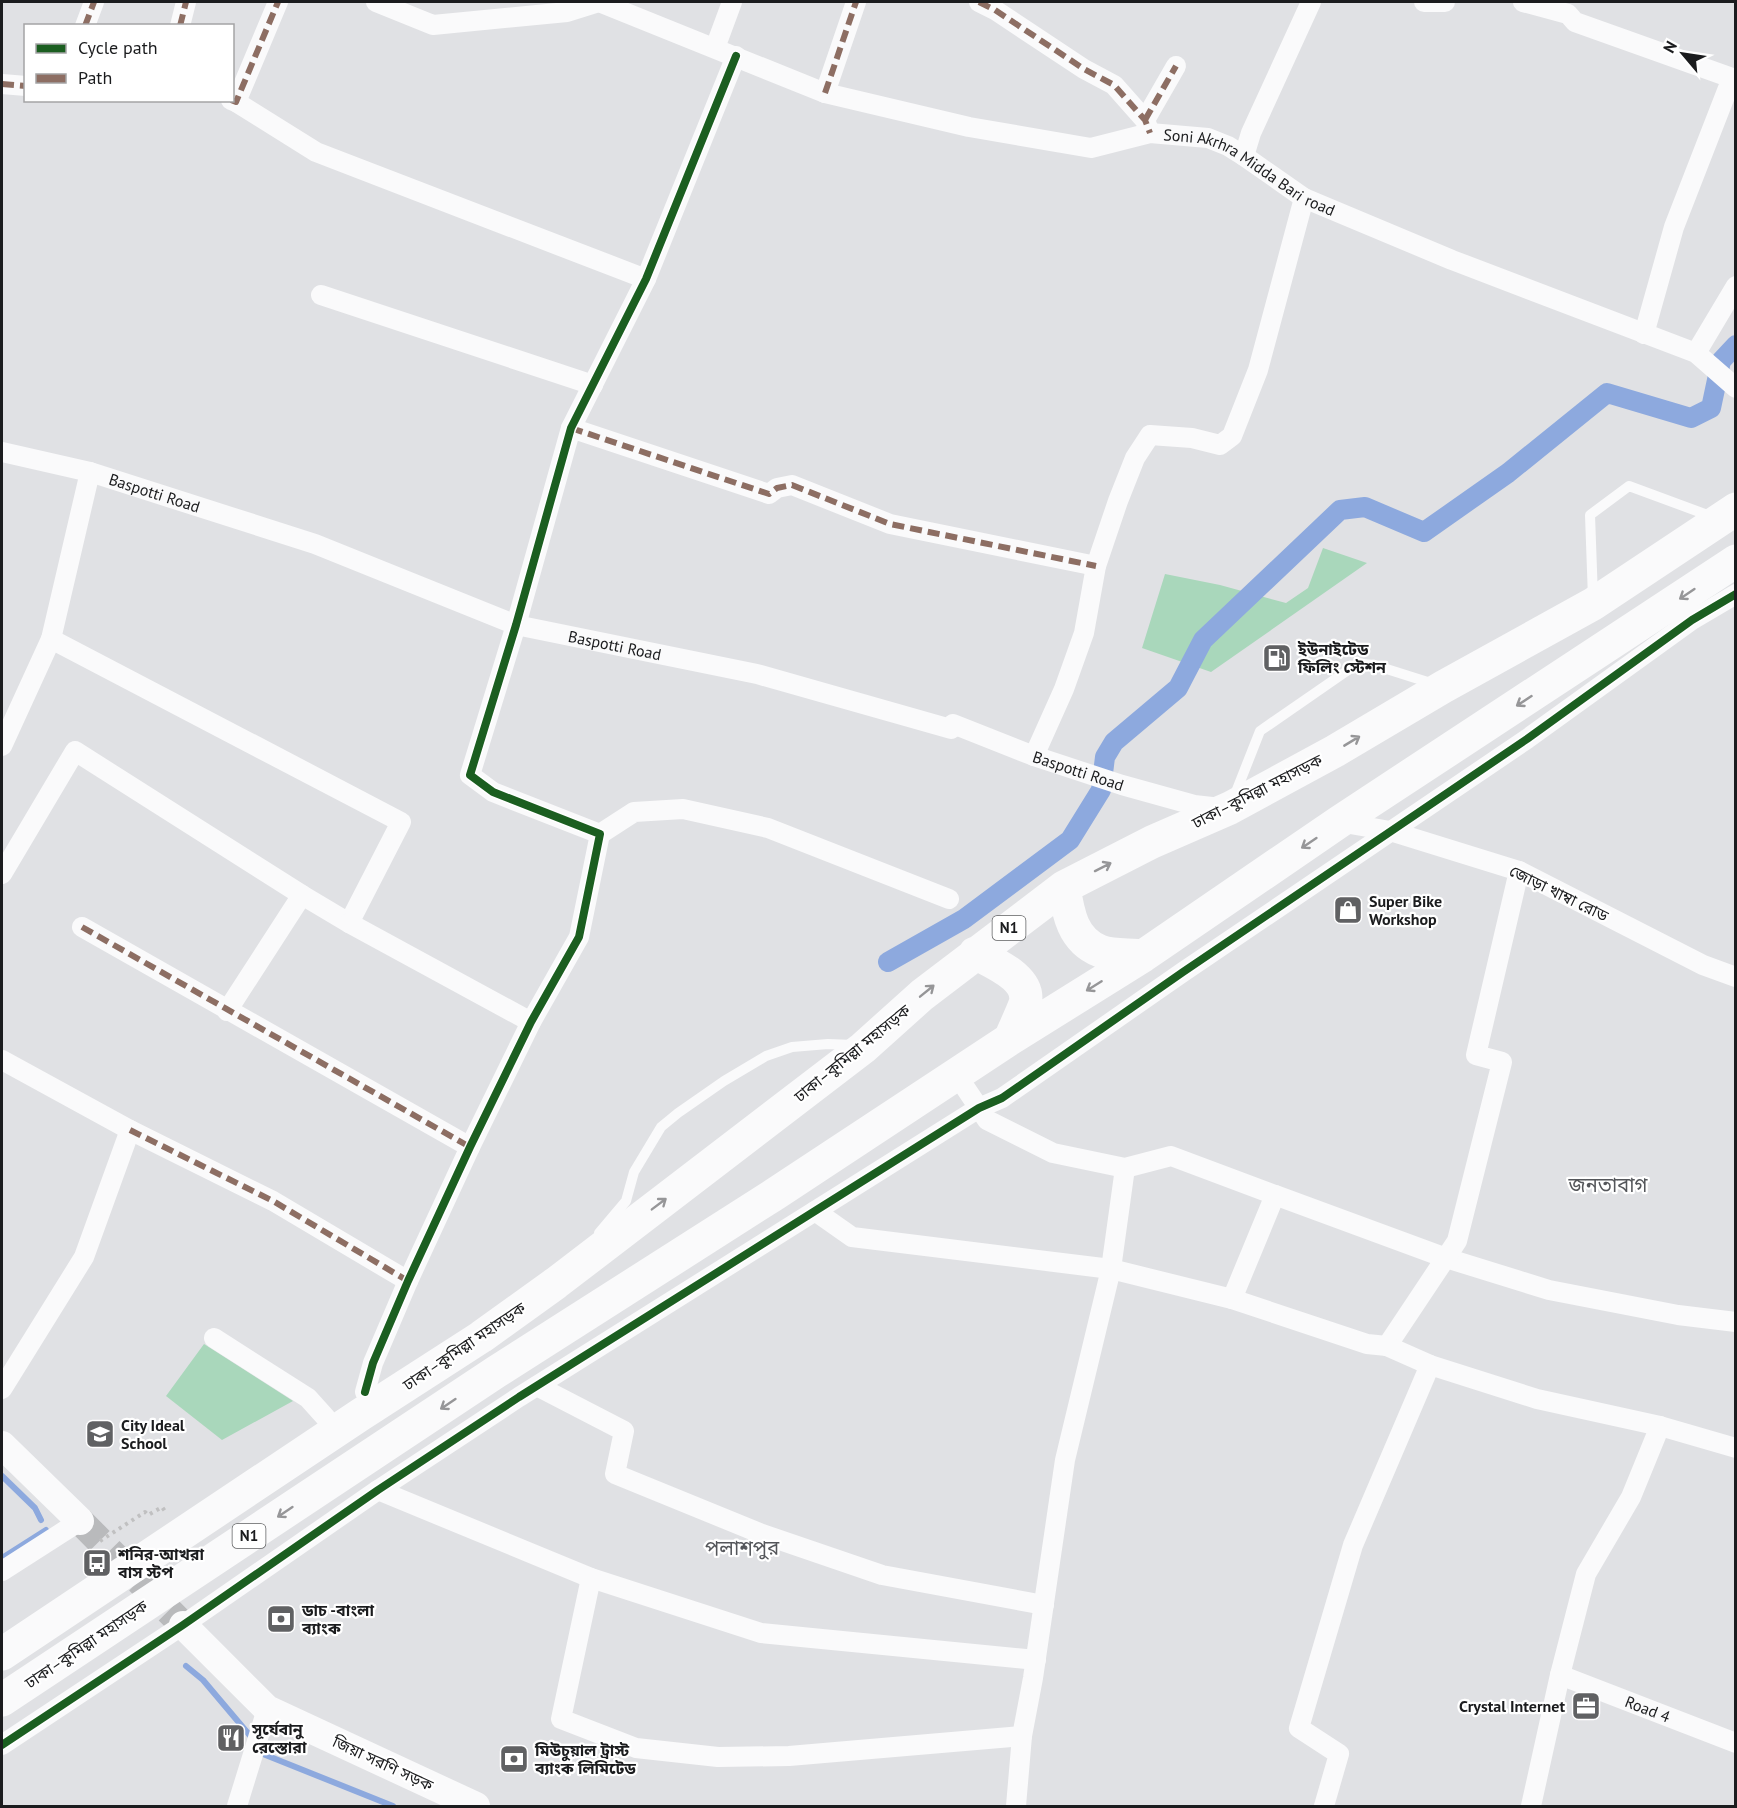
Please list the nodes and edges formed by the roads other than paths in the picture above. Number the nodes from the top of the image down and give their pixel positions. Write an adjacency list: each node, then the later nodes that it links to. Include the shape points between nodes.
1 (94, 2): 12 (street)
2 (186, 2): 13 (street)
3 (278, 2): 21 (street)
4 (376, 2): 14 (street, Soni Akrhra Midda Bari road, via 433,25 567,12 599,2)
5 (732, 2): 14 (street)
6 (856, 2): 20 (street)
7 (979, 2): 22 (street, via 1114,85)
8 (1311, 2): 23 (street)
9 (1424, 2): 10 (street)
10 (1444, 2)
11 (1523, 2): 17 (street, via 1568,14 1575,22)
12 (86, 24)
13 (180, 24)
14 (715, 48): 15 (street, Soni Akrhra Midda Bari road)
15 (736, 56): 20 (street, Soni Akrhra Midda Bari road); 25 (street)
16 (1176, 66): 22 (street)
17 (1734, 75): 28 (street, via 1674,227)
18 (2, 84): 19 (street)
19 (24, 86)
20 (825, 93): 22 (street, Soni Akrhra Midda Bari road, via 969,127 1091,148)
21 (234, 101): 25 (street, via 316,152)
22 (1148, 126): 23 (street, Soni Akrhra Midda Bari road, via 1208,138)
23 (1244, 156): 24 (street, Soni Akrhra Midda Bari road)
24 (1304, 198): 28 (street, Soni Akrhra Midda Bari road); 37 (street, via 1258,370 1232,436 1220,445 1150,435 1135,458)
25 (646, 279): 30 (street)
26 (1736, 286): 29 (street)
27 (321, 295): 30 (street)
28 (1644, 334): 29 (street, Soni Akrhra Midda Bari road)
29 (1696, 354): 31 (street, Soni Akrhra Midda Bari road)
30 (592, 385): 32 (street)
31 (1736, 388)
32 (571, 428): 37 (street, via 769,494 792,484 890,524); 40 (street)
33 (2, 452): 34 (street, Baspotti Road)
34 (90, 472): 40 (street, Baspotti Road, via 315,544); 41 (street)
35 (1728, 514): 39 (highway, ঢাকা–কুমিল্লা মহাসড়ক / N1); 39 (lane, via 1629,486 1590,515)
36 (1736, 561): 46 (highway, ঢাকা–কুমিল্লা মহাসড়ক / N1, one-way to 46)
37 (1096, 566): 44 (street, via 1084,633)
38 (1736, 594): 47 (street, via 1692,620 1527,739)
39 (1593, 604): 42 (highway, ঢাকা–কুমিল্লা মহাসড়ক / N1)
40 (516, 625): 44 (street, Baspotti Road, via 757,674 951,729 953,724); 48 (street, via 470,775 493,792)
41 (51, 639): 43 (street); 54 (street, via 401,822)
42 (1443, 687): 45 (highway, ঢাকা–কুমিল্লা মহাসড়ক / N1, one-way to 42); 45 (lane, via 1374,665 1354,666 1260,731)
43 (2, 746)
44 (1034, 756): 45 (street, Baspotti Road, via 1194,805)
45 (1230, 808): 51 (highway, ঢাকা–কুমিল্লা মহাসড়ক / N1, one-way to 45)
46 (1339, 822): 47 (street, জোড়া খাম্বা রোড); 57 (highway, ঢাকা–কুমিল্লা মহাসড়ক / N1, one-way to 57)
47 (1390, 831): 49 (street, জোড়া খাম্বা রোড); 65 (street, via 1002,1098)
48 (600, 834): 53 (street, via 634,812 683,809 768,828); 60 (street, via 579,937)
49 (1519, 871): 58 (street, জোড়া খাম্বা রোড, via 1703,965); 71 (street, via 1476,1055 1502,1062 1457,1241)
50 (2, 874): 52 (street, via 75,751)
51 (1064, 887): 56 (highway, ঢাকা–কুমিল্লা মহাসড়ক / N1); 57 (highway, via 1069,918 1079,936 1099,951)
52 (302, 895): 54 (street); 59 (street)
53 (949, 899)
54 (349, 923): 60 (street)
55 (82, 927): 59 (street)
56 (975, 953): 61 (highway, via 1016,978 1024,988 1026,1001); 62 (highway, ঢাকা–কুমিল্লা মহাসড়ক / N1, one-way to 56)
57 (1143, 956): 61 (highway, ঢাকা–কুমিল্লা মহাসড়ক / N1, one-way to 61)
58 (1736, 977)
59 (227, 1011): 67 (street)
60 (531, 1022): 67 (street)
61 (1010, 1039): 64 (highway, ঢাকা–কুমিল্লা মহাসড়ক / N1)
62 (863, 1048): 74 (highway, ঢাকা–কুমিল্লা মহাসড়ক / N1, one-way to 62); 74 (lane, via 828,1044 792,1047 766,1056 660,1126 634,1172 626,1200)
63 (2, 1060): 66 (street)
64 (956, 1074): 65 (street); 97 (highway, ঢাকা–কুমিল্লা মহাসড়ক / N1, one-way to 97, via 496,1372)
65 (979, 1108): 68 (street, via 987,1120 1053,1153); 70 (street)
66 (130, 1130): 73 (street, via 273,1201); 81 (street, via 84,1257)
67 (470, 1147): 73 (street)
68 (1125, 1168): 69 (street, via 1171,1156); 72 (street)
69 (1275, 1195): 71 (street); 75 (street)
70 (815, 1211): 72 (street, via 852,1237); 80 (street)
71 (1446, 1258): 76 (street, via 1549,1290); 78 (street)
72 (1111, 1269): 75 (street); 91 (street, via 1065,1460)
73 (408, 1281): 82 (street, via 373,1363)
74 (556, 1283): 82 (highway); 94 (highway, ঢাকা–কুমিল্লা মহাসড়ক / N1, via 481,1337)
75 (1232, 1299): 78 (street, via 1367,1344)
76 (1736, 1322)
77 (214, 1338): 83 (street, via 308,1398)
78 (1387, 1346): 79 (street)
79 (1430, 1365): 84 (street, via 1537,1399); 105 (street, via 1353,1545 1299,1728 1339,1754)
80 (537, 1386): 87 (street); 91 (street, via 624,1431 615,1474 762,1534 882,1575)
81 (2, 1389)
82 (365, 1392): 83 (highway)
83 (326, 1418): 93 (highway)
84 (1660, 1426): 86 (street); 96 (street, via 1631,1497 1586,1574)
85 (2, 1445): 88 (main road)
86 (1736, 1448)
87 (378, 1490): 90 (street); 92 (street)
88 (80, 1521): 89 (street)
89 (2, 1571)
90 (591, 1578): 95 (street, via 761,1633); 99 (street, via 561,1719 636,1748 718,1757 789,1756)
91 (1044, 1605): 95 (street)
92 (183, 1625): 98 (main road, জিয়া সরণি সড়ক); 101 (street)
93 (2, 1634)
94 (2, 1654)
95 (1036, 1660): 99 (street)
96 (1560, 1675): 100 (street, Road 4); 106 (street)
97 (2, 1700)
98 (267, 1709): 102 (street); 103 (main road, জিয়া সরণি সড়ক)
99 (1022, 1736): 104 (street)
100 (1736, 1743)
101 (2, 1744)
102 (237, 1806)
103 (476, 1806)
104 (1016, 1806)
105 (1324, 1806)
106 (1531, 1806)

